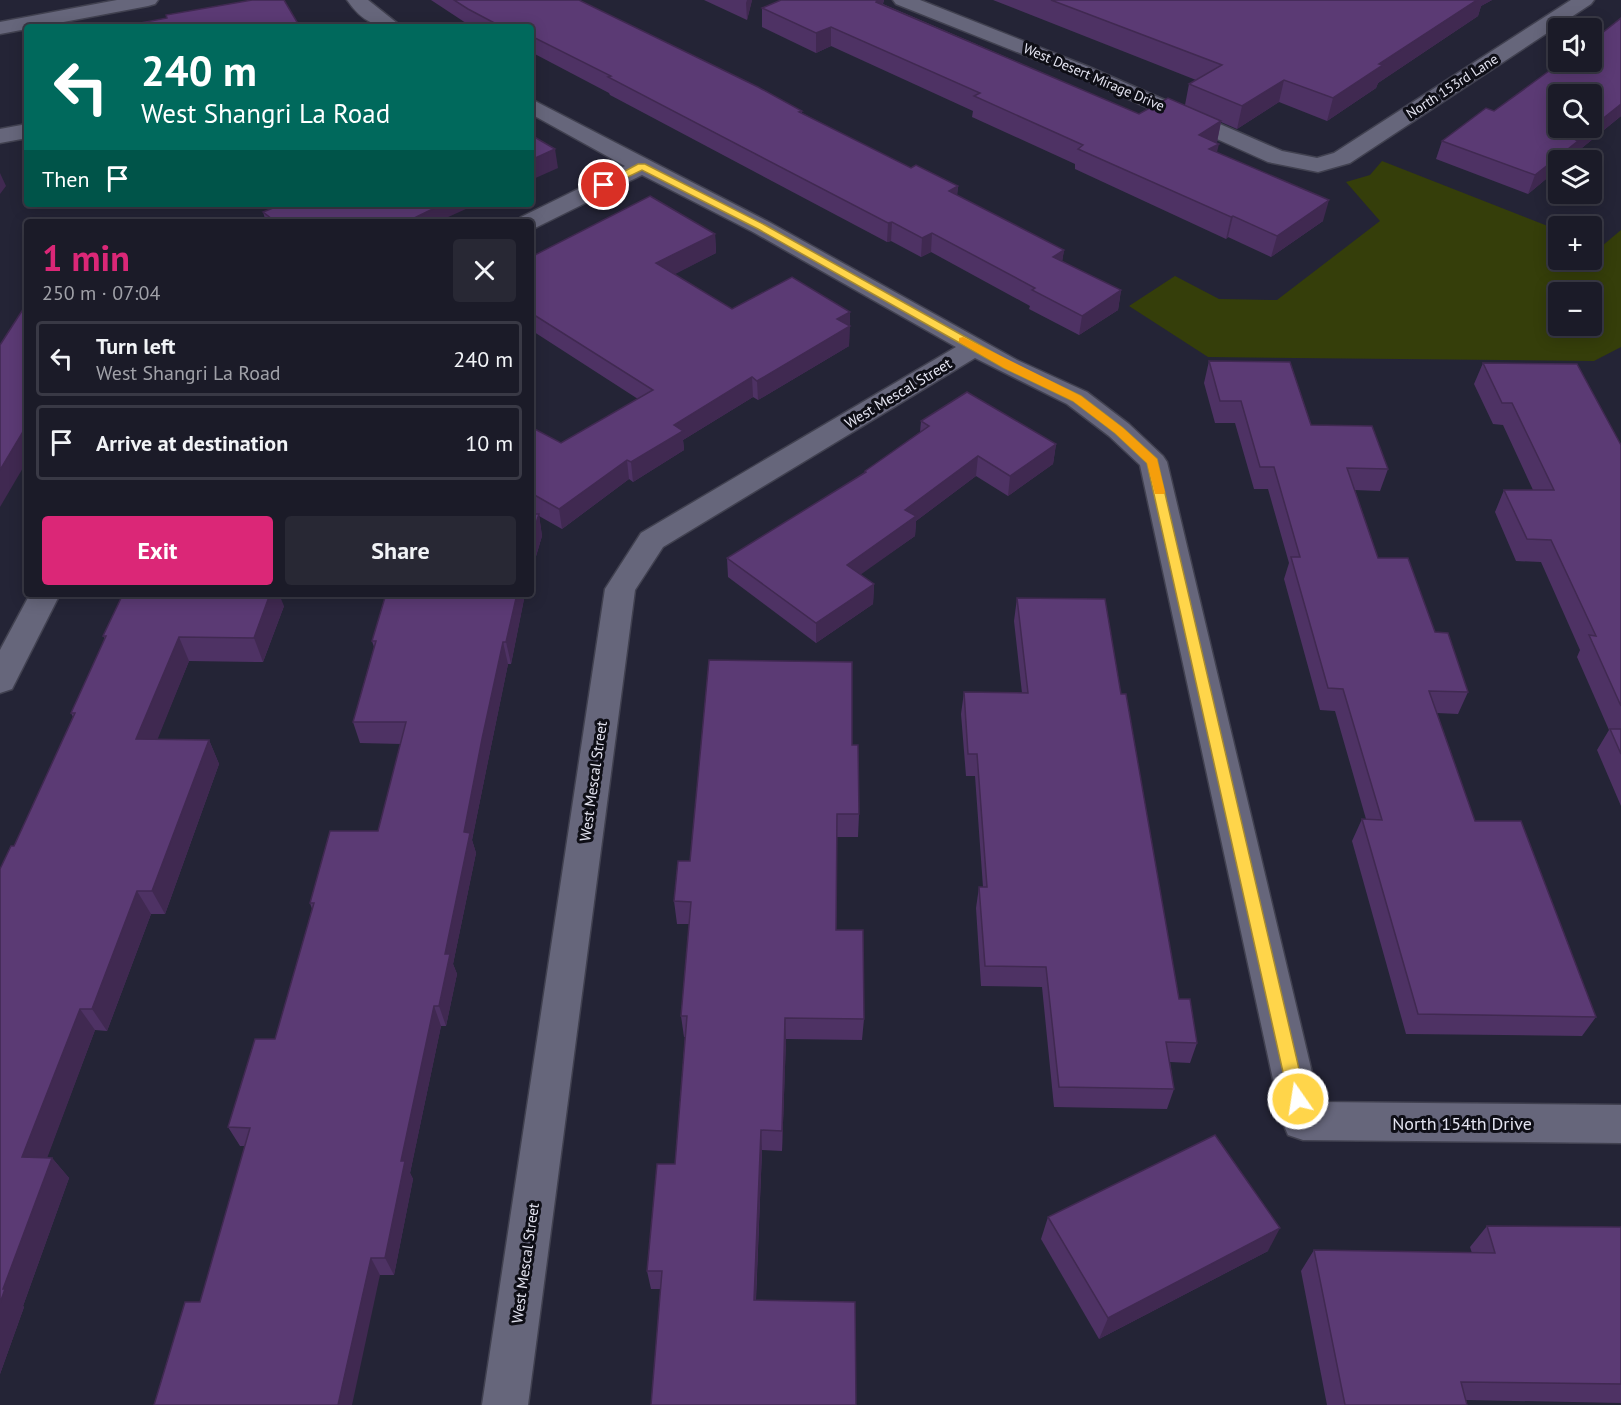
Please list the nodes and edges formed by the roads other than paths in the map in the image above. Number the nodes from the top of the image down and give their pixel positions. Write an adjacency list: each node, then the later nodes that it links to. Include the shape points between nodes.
1 (148, 0): 7 (street)
2 (357, 0): 6 (street)
3 (903, 0): 11 (street, West Desert Mirage Drive, via 1082,71 1276,157)
4 (1545, 4): 5 (street)
5 (1576, 5): 11 (street, North 153rd Lane, via 1342,158)
6 (387, 24)
7 (0, 28)
8 (534, 107): 12 (street)
9 (24, 132): 10 (street)
10 (0, 136)
11 (1318, 165)
12 (642, 166): 13 (street); 14 (street, via 761,227)
13 (534, 220)
14 (975, 347): 17 (street, North 154th Drive, via 1077,399 1153,462 1303,1122); 18 (street, West Mescal Street, via 652,540 620,589)
15 (43, 597): 16 (street)
16 (0, 681)
17 (1621, 1124)
18 (505, 1405)

